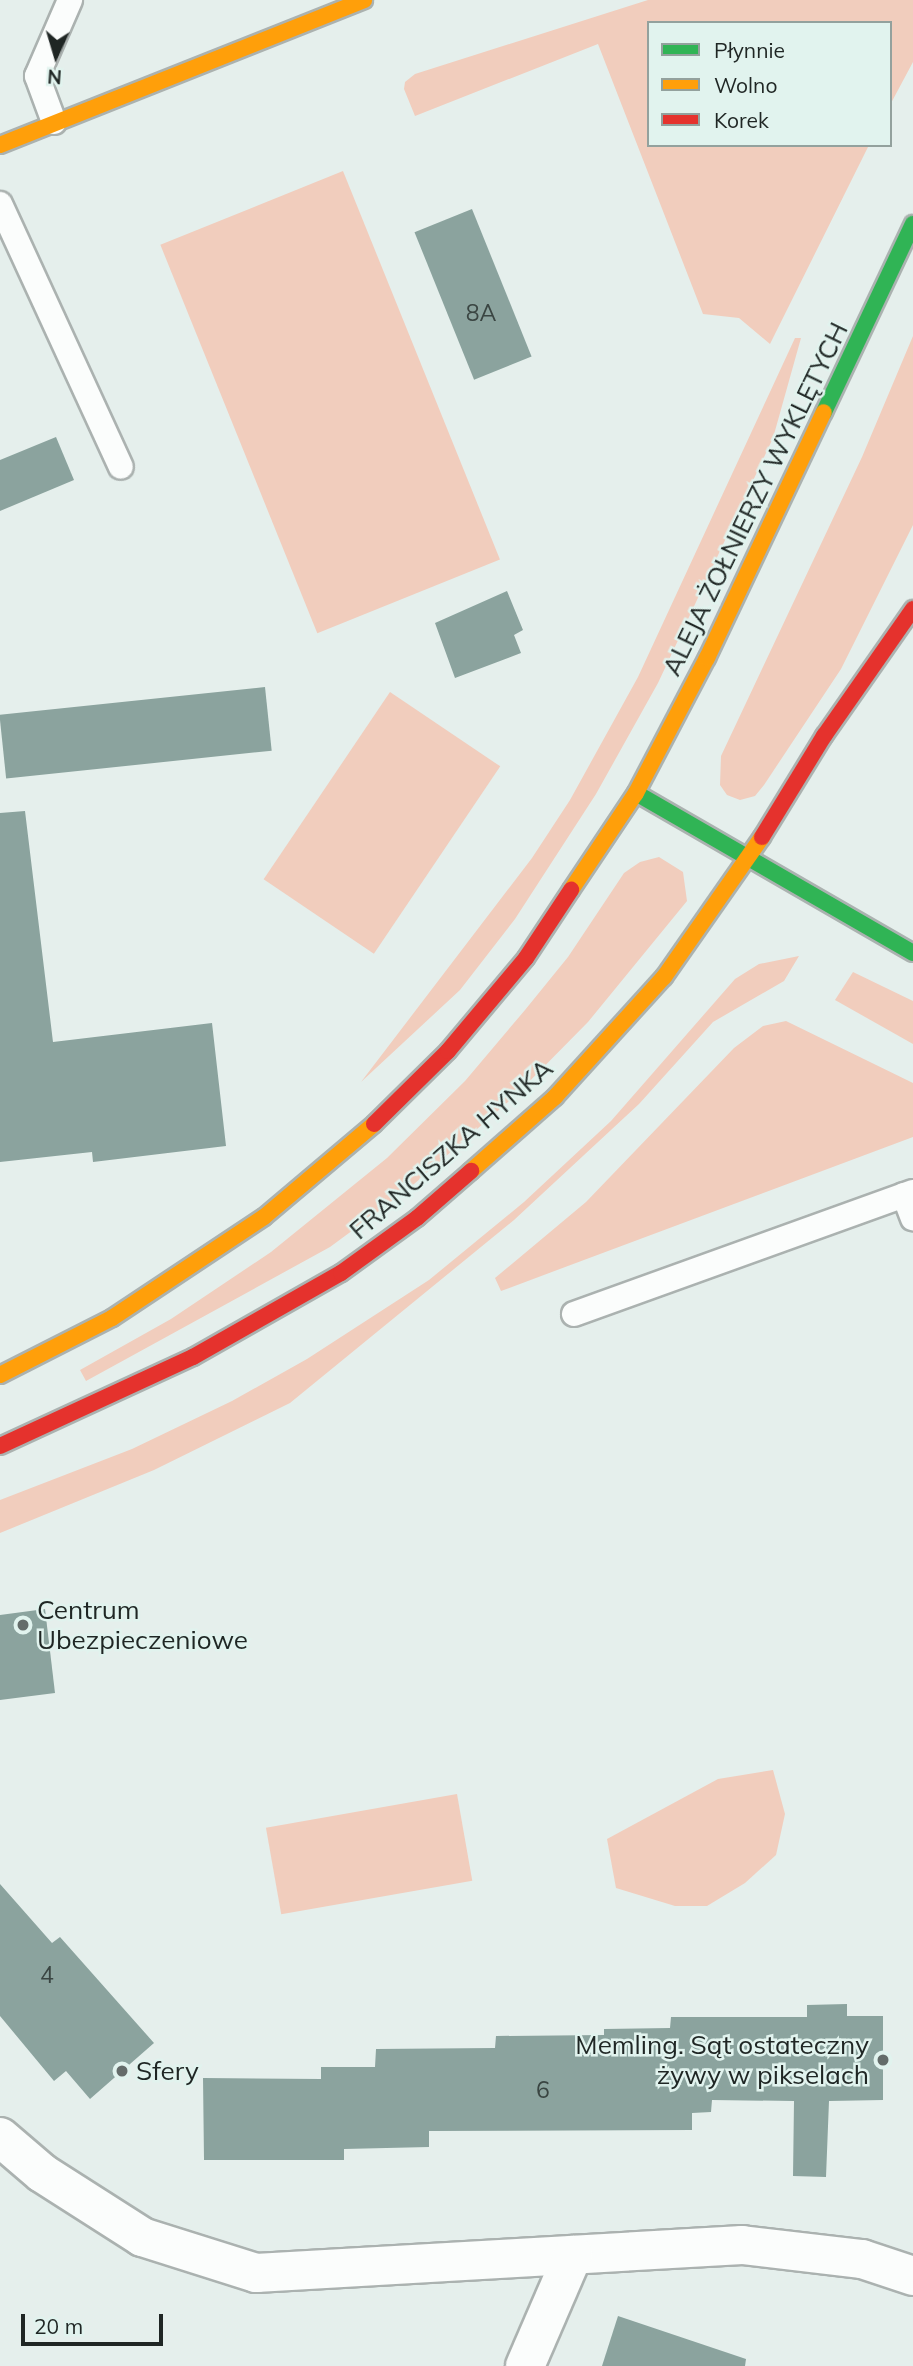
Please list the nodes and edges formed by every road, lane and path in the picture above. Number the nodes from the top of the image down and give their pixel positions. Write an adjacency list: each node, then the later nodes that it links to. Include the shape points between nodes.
1 (70, 0): 3 (lane, via 37,76)
2 (364, 0): 3 (main road)
3 (54, 122): 4 (main road)
4 (0, 145)
5 (0, 204): 7 (lane)
6 (913, 224): 9 (main road, ALEJA ŻOŁNIERZY WYKLĘTYCH, via 707,658)
7 (121, 467)
8 (913, 609): 10 (main road, via 824,736)
9 (636, 793): 10 (main road); 14 (main road, via 526,958 448,1051 355,1143 264,1217 185,1272 112,1318)
10 (749, 858): 11 (main road); 15 (main road, FRANCISZKA HYNKA, via 664,977 555,1097 417,1218 341,1273 228,1338)
11 (913, 953)
12 (910, 1202): 13 (lane)
13 (575, 1314)
14 (0, 1375)
15 (0, 1446)
16 (0, 2137): 17 (street, via 42,2174 142,2237 256,2273)
17 (573, 2255): 18 (street, via 776,2246 862,2259); 19 (street)
18 (913, 2276)
19 (525, 2366)

